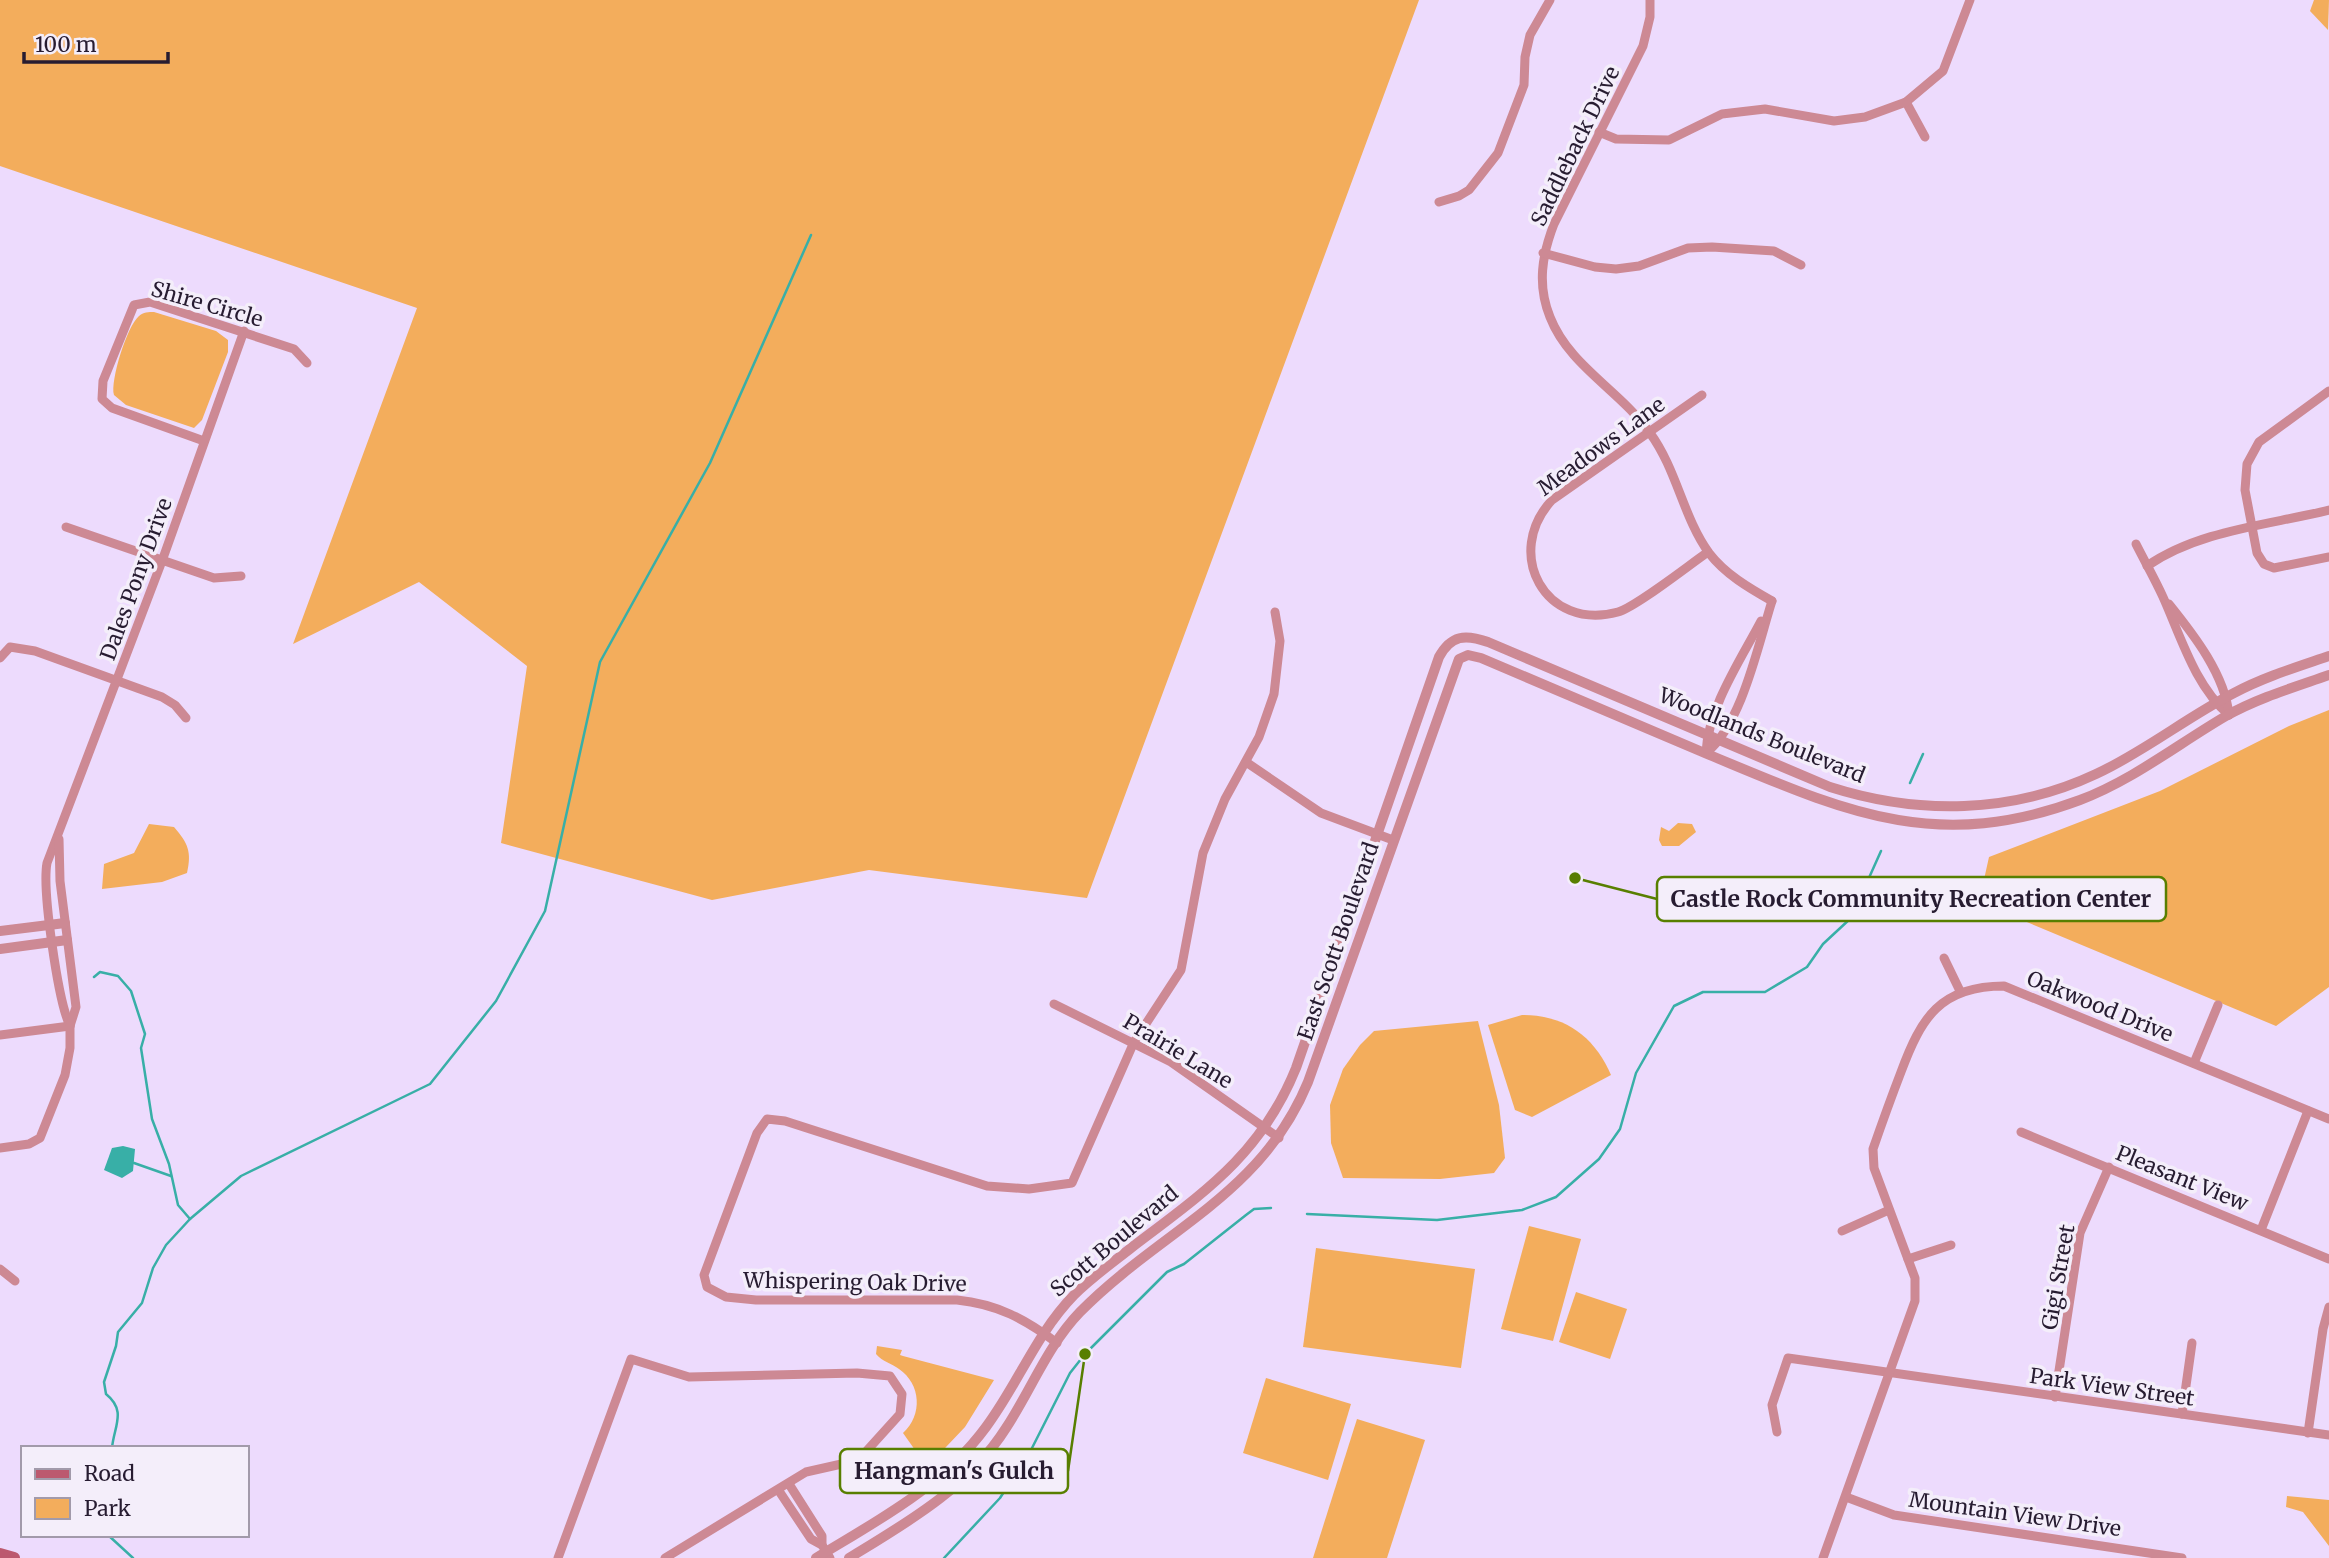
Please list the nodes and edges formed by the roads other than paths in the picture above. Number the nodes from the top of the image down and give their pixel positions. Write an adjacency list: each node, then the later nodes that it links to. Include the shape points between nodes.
1 (1550, 0): 7 (street, via 1530,35 1524,85 1498,153 1469,190)
2 (1650, 0): 5 (street, Saddleback Drive, via 1643,46)
3 (1970, 0): 4 (street, via 1943,71)
4 (1906, 102): 5 (street, via 1865,117 1834,121 1765,108 1722,114 1669,140 1616,139); 6 (street)
5 (1599, 132): 8 (street, Saddleback Drive)
6 (1925, 137)
7 (1440, 202)
8 (1543, 253): 9 (street, via 1616,269 1639,266 1688,248 1712,247 1774,251); 14 (street, Saddleback Drive, via 1549,316 1564,345)
9 (1801, 265)
10 (244, 331): 11 (street, Shire Circle, via 294,349); 15 (street, Dales Pony Drive); 15 (street, Shire Circle, via 139,302 131,309 103,382 101,395 112,408)
11 (307, 363)
12 (2329, 391): 18 (street, via 2259,442 2247,464 2245,490)
13 (1702, 395): 14 (street, Meadows Lane)
14 (1650, 432): 20 (street, Saddleback Drive, via 1669,463); 20 (street, Meadows Lane, via 1540,513 1530,537 1530,562 1541,589 1558,605 1578,614 1621,612)
15 (204, 441): 22 (street, Dales Pony Drive)
16 (2329, 510): 18 (street)
17 (65, 527): 22 (street)
18 (2251, 529): 21 (street, via 2257,554 2268,567); 23 (street, via 2179,546)
19 (2136, 544): 23 (street)
20 (1708, 552): 26 (street, Saddleback Drive, via 1737,580)
21 (2329, 557)
22 (162, 561): 24 (street, via 214,578); 33 (street, Dales Pony Drive)
23 (2147, 566): 25 (street)
24 (240, 576)
25 (2164, 599): 34 (street, via 2195,639); 35 (street, via 2181,643)
26 (1772, 601): 38 (street); 39 (street)
27 (1275, 612): 41 (street, Whispering Oak Drive, via 1279,641 1274,694)
28 (1455, 639): 38 (street, Woodlands Boulevard, via 1467,636 1488,642); 42 (street, East Scott Boulevard, via 1439,657)
29 (1463, 656): 40 (street, Woodlands Boulevard, via 1481,658); 44 (street, East Scott Boulevard, via 1453,668)
30 (2329, 656): 34 (street, Woodlands Boulevard)
31 (0, 658): 33 (street, via 6,648 18,646)
32 (2329, 675): 36 (street, Woodlands Boulevard)
33 (118, 681): 37 (street, via 170,701); 43 (street, Dales Pony Drive)
34 (2227, 696): 35 (street, Woodlands Boulevard); 36 (street)
35 (2215, 703): 36 (street); 39 (street, Woodlands Boulevard, via 2096,775 2035,796 1973,806 1931,807 1868,798)
36 (2229, 715): 40 (street, Woodlands Boulevard, via 2098,792 2037,813 1964,824 1894,821 1849,811)
37 (186, 718)
38 (1707, 735): 39 (street, Woodlands Boulevard); 40 (street)
39 (1721, 741): 40 (street)
40 (1706, 753)
41 (1246, 762): 42 (street, via 1314,809); 57 (street, Whispering Oak Drive, via 1203,853 1181,970)
42 (1376, 833): 44 (street); 61 (street, East Scott Boulevard, via 1296,1068)
43 (60, 837): 45 (street, Dales Pony Drive); 46 (street, Dales Pony Drive, via 46,869)
44 (1393, 839): 63 (street, East Scott Boulevard, via 1308,1082)
45 (65, 923): 46 (street); 48 (street, Dales Pony Drive)
46 (50, 925): 47 (street); 49 (street, Dales Pony Drive)
47 (0, 931)
48 (67, 940): 49 (street); 55 (street, Dales Pony Drive, via 76,1007)
49 (53, 942): 50 (street); 55 (street, Dales Pony Drive)
50 (0, 949)
51 (1944, 958): 52 (street)
52 (1960, 991): 58 (street, Oakwood Drive, via 2004,986); 66 (street, Oakwood Drive, via 1933,1009 1916,1032 1873,1149 1874,1168)
53 (1054, 1004): 57 (street, Prairie Lane)
54 (2218, 1005): 58 (street)
55 (70, 1026): 56 (street); 64 (street, Dales Pony Drive, via 67,1067 43,1134 35,1142)
56 (0, 1035)
57 (1134, 1042): 61 (street, Prairie Lane, via 1171,1062); 76 (street, Whispering Oak Drive, via 1072,1183 1046,1188 987,1186 767,1119 757,1133 704,1275 707,1287 726,1297 755,1300 988,1304)
58 (2194, 1063): 59 (street, Oakwood Drive)
59 (2308, 1111): 60 (street, Oakwood Drive); 68 (street)
60 (2329, 1119)
61 (1265, 1128): 63 (street, Prairie Lane); 76 (street, Scott Boulevard, via 1222,1176 1077,1292)
62 (2021, 1132): 65 (street, Pleasant View)
63 (1279, 1138): 67 (street, East Scott Boulevard, via 1250,1173)
64 (0, 1148)
65 (2109, 1167): 68 (street, Pleasant View); 80 (street, Gigi Street, via 2080,1234)
66 (1889, 1210): 69 (street); 71 (street, Oakwood Drive)
67 (1205, 1212): 77 (street, Scott Boulevard, via 1105,1289)
68 (2260, 1230): 72 (street, Pleasant View)
69 (1842, 1231)
70 (1951, 1245): 71 (street)
71 (1908, 1259): 79 (street, Oakwood Drive, via 1915,1301)
72 (2329, 1259)
73 (0, 1269): 74 (street)
74 (15, 1281)
75 (2329, 1307): 83 (street)
76 (1043, 1333): 77 (street, Whispering Oak Drive); 88 (street, Scott Boulevard, via 987,1426 949,1470 919,1495)
77 (1057, 1343): 94 (street, Scott Boulevard, via 1006,1428 965,1478 915,1517)
78 (2192, 1343): 81 (street)
79 (1890, 1374): 80 (street, Park View Street); 82 (street, Park View Street, via 1788,1358 1772,1405); 87 (street, Oakwood Drive)
80 (2056, 1397): 81 (street, Park View Street)
81 (2182, 1414): 83 (street, Park View Street)
82 (1777, 1432)
83 (2308, 1433): 84 (street, Park View Street)
84 (2329, 1436)
85 (789, 1484): 86 (street); 88 (street, via 822,1536); 91 (street, via 806,1472 862,1455 884,1435 900,1414 902,1394 890,1376 688,1377 631,1359)
86 (779, 1491): 88 (street, via 811,1539); 92 (street)
87 (1846, 1497): 95 (street, Oakwood Drive); 96 (street, Mountain View Drive, via 1894,1515)
88 (826, 1552): 93 (street, Scott Boulevard)
89 (0, 1554): 90 (main road)
90 (14, 1558)
91 (558, 1558)
92 (665, 1558)
93 (816, 1558)
94 (849, 1558)
95 (1823, 1558)
96 (2182, 1558)

